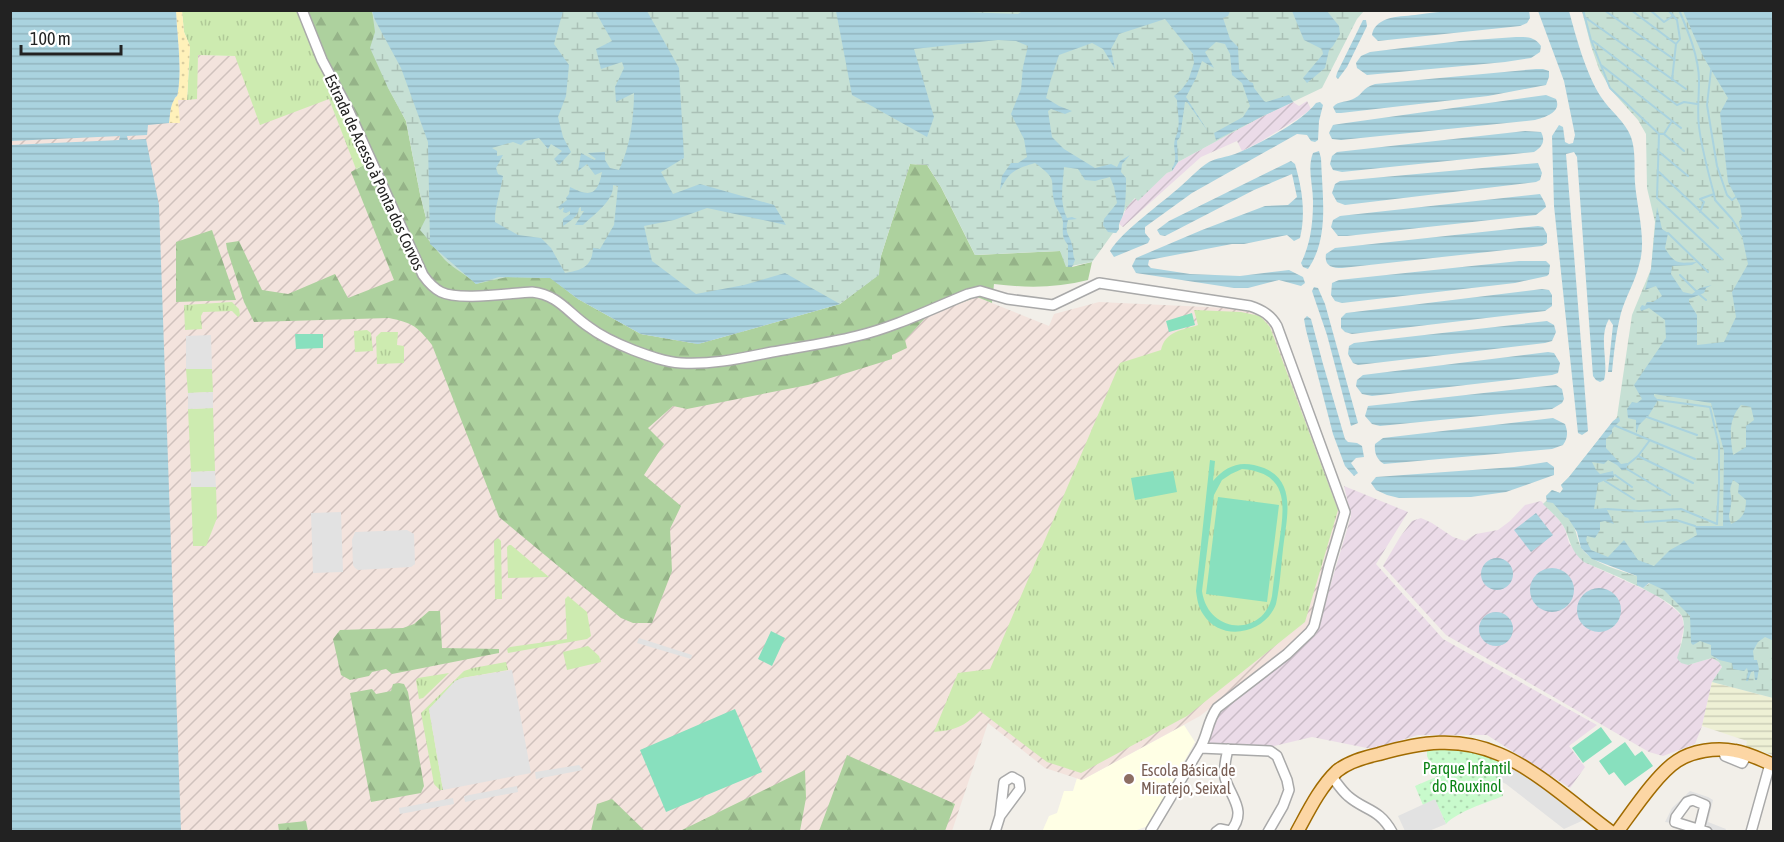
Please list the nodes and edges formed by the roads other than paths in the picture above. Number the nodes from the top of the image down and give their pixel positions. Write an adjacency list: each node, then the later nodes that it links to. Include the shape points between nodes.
1 (302, 10): 2 (street, Estrada de Acesso à Ponta dos Corvos, via 423,275 447,294 542,293 604,337 632,350 681,363 738,358 857,336 980,291 1053,305 1099,283 1250,306 1269,315 1277,326 1345,512 1314,626 1287,654 1217,708)
2 (1200, 748): 3 (street); 8 (street, Estrada de Acesso à Ponta dos Corvos)
3 (1228, 749): 10 (street, via 1225,777 1239,812); 11 (street, via 1270,751 1277,756 1289,790)
4 (1772, 764): 15 (main road, via 1735,751 1691,754 1666,771); 16 (street)
5 (1332, 777): 12 (main road); 13 (street, via 1347,795 1376,811); 14 (main road, via 1344,766 1404,747 1435,742 1471,744 1524,768)
6 (1000, 816): 7 (street)
7 (995, 831)
8 (1152, 831)
9 (1216, 831): 10 (street)
10 (1230, 831)
11 (1268, 831)
12 (1297, 831)
13 (1392, 831)
14 (1611, 831)
15 (1617, 831)
16 (1751, 831)

